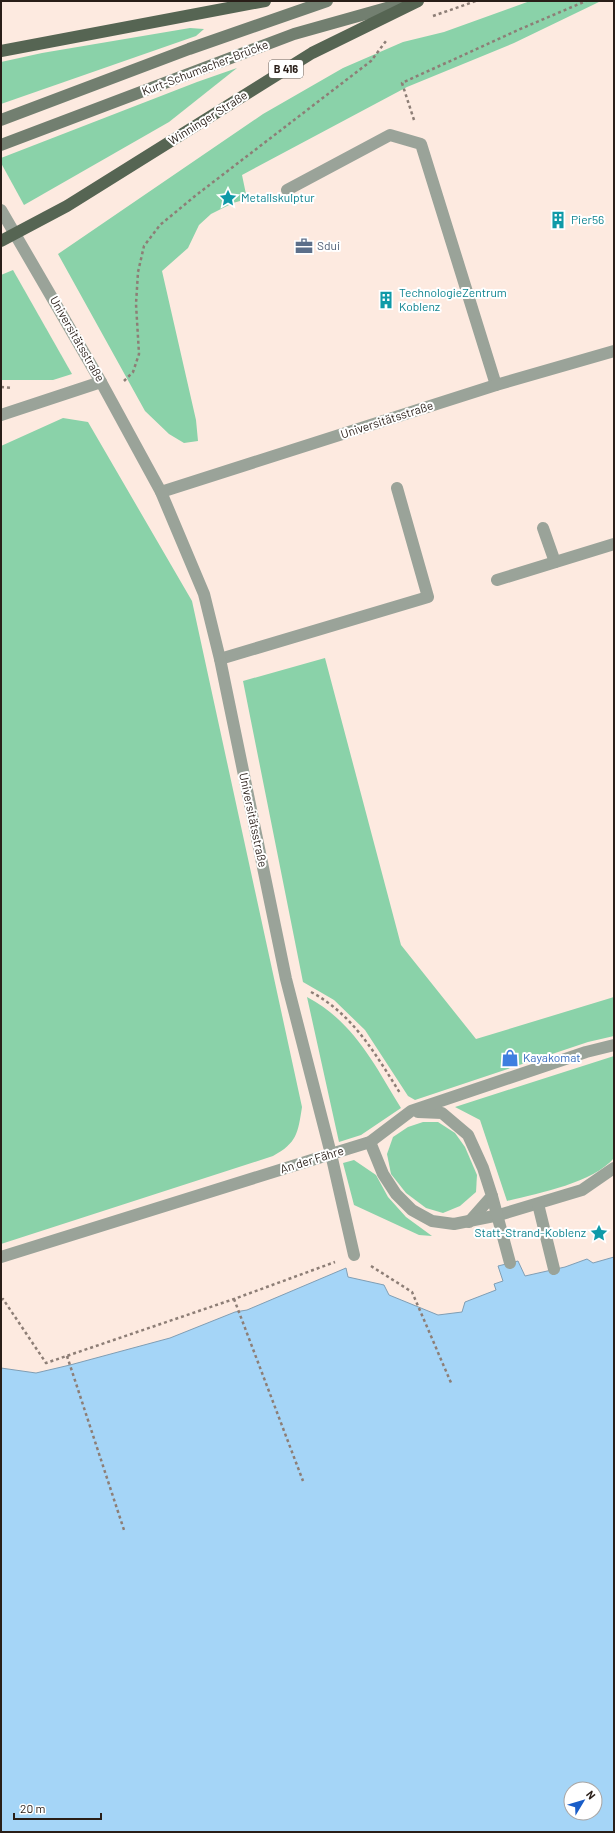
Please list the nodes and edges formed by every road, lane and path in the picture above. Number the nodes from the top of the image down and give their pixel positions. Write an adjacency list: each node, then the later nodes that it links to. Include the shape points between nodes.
1 (265, 1): 7 (main road)
2 (327, 1): 8 (main road, Kurt-Schumacher-Brücke)
3 (413, 1): 10 (main road, Kurt-Schumacher-Brücke, via 294,34)
4 (418, 1): 13 (main road, Winninger Straße / B 416, via 312,53 67,206)
5 (586, 1): 9 (path, via 402,83)
6 (390, 36): 16 (path, via 371,61 160,225 144,246 138,272 136,304 139,354 133,372)
7 (1, 51)
8 (1, 120)
9 (421, 144): 11 (street, via 390,135); 17 (street)
10 (1, 145)
11 (286, 190)
12 (1, 210): 15 (street, Universitätsstraße)
13 (1, 241)
14 (614, 351): 17 (street, Universitätsstraße)
15 (101, 382): 18 (street); 20 (street, Universitätsstraße)
16 (120, 385)
17 (496, 385): 20 (street, Universitätsstraße)
18 (1, 415)
19 (397, 488): 25 (street, via 428,597)
20 (161, 492): 25 (street, Universitätsstraße, via 204,594)
21 (543, 528): 23 (street)
22 (614, 544): 23 (street)
23 (555, 562): 24 (street)
24 (497, 580)
25 (220, 659): 26 (street, Universitätsstraße)
26 (286, 979): 28 (path, via 324,998 348,1019 366,1040); 30 (street, Universitätsstraße)
27 (614, 1045): 28 (street, An der Fähre, via 586,1052)
28 (411, 1111): 29 (street, An der Fähre); 32 (street, via 442,1113 468,1135)
29 (370, 1142): 30 (street, An der Fähre); 35 (street, via 383,1174 396,1194 412,1210 432,1221 454,1224)
30 (330, 1154): 36 (street, Universitätsstraße); 37 (street, An der Fähre)
31 (614, 1168): 33 (street, via 582,1190)
32 (492, 1196): 34 (street); 35 (street)
33 (538, 1204): 34 (street); 39 (street)
34 (499, 1216): 35 (street); 38 (street)
35 (469, 1222)
36 (354, 1255): 40 (path); 43 (path, via 412,1292)
37 (1, 1257)
38 (510, 1262)
39 (554, 1269)
40 (234, 1299): 42 (path); 44 (path)
41 (1, 1300): 42 (path, via 3,1299 46,1363)
42 (67, 1356): 45 (path)
43 (452, 1385)
44 (303, 1481)
45 (124, 1530)

